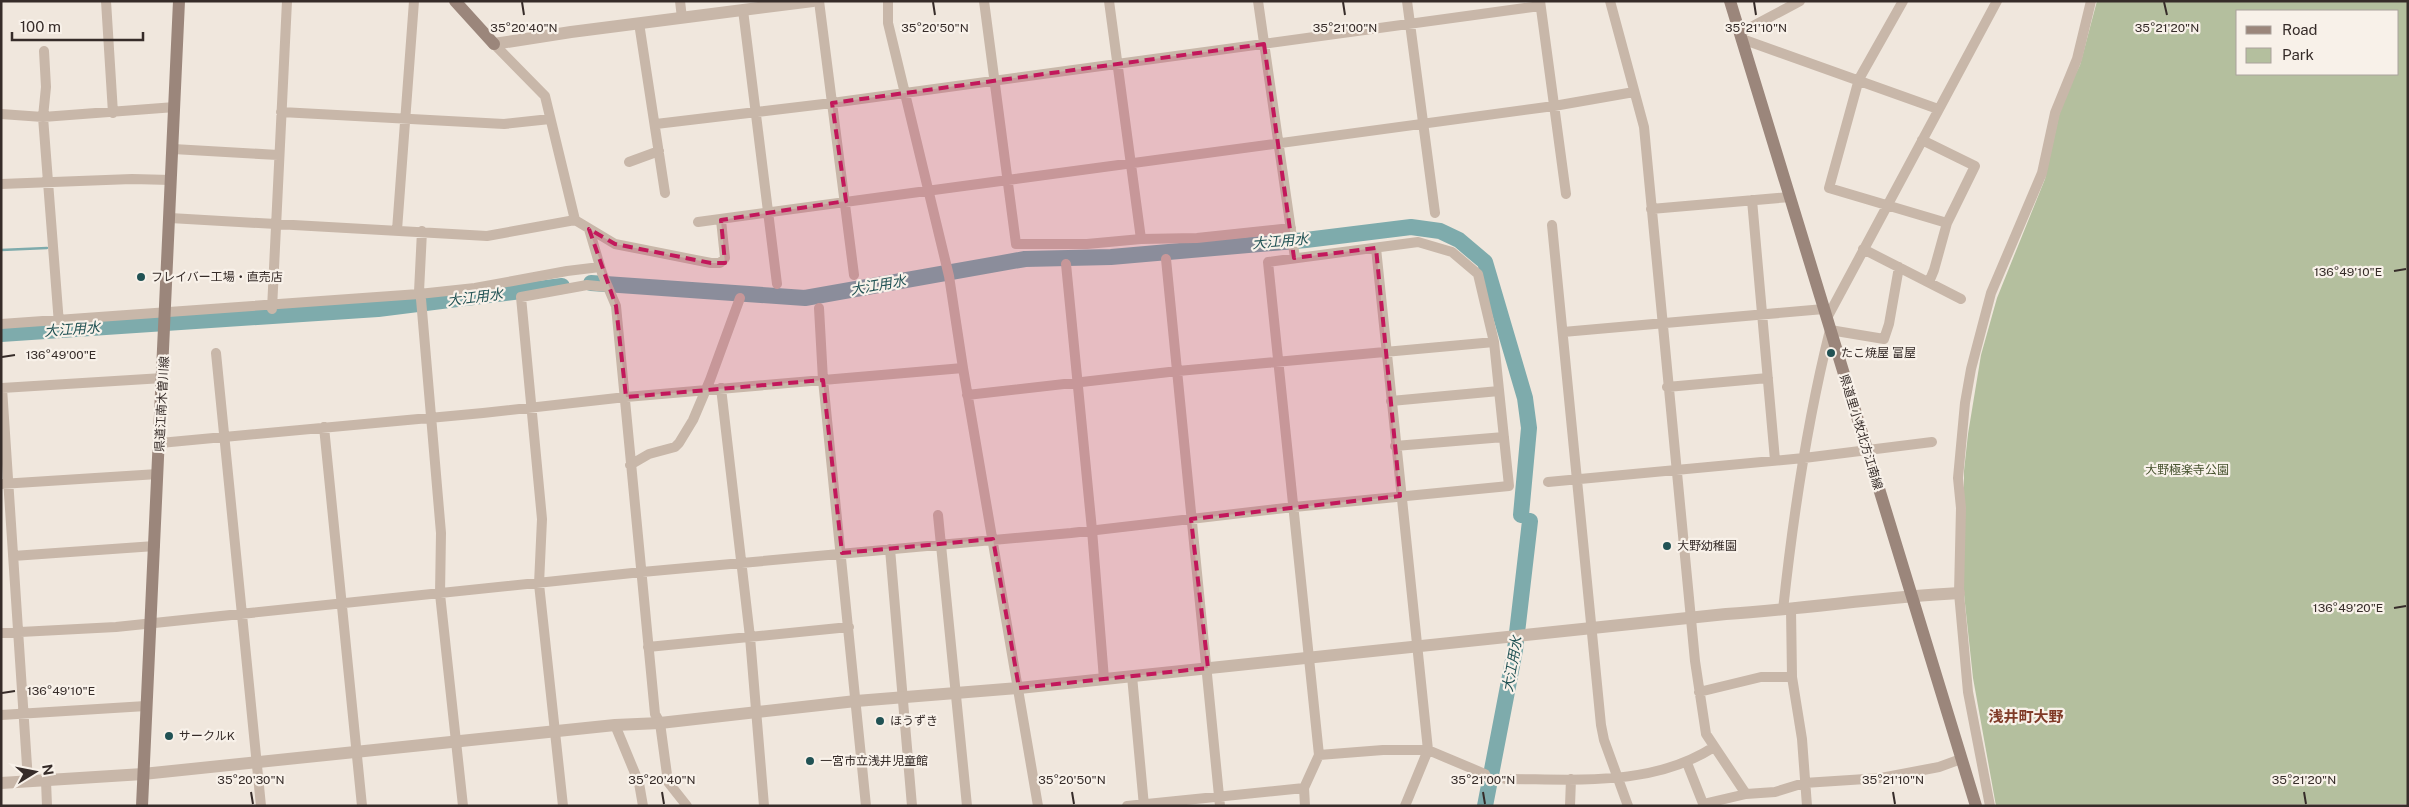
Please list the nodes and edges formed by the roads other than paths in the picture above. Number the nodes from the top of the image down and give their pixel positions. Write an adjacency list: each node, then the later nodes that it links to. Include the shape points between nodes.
1 (106, 1): 41 (street)
2 (179, 1): 38 (main road, 県道江南木曽川線)
3 (287, 1): 40 (street)
4 (414, 1): 45 (street)
5 (455, 1): 28 (main road)
6 (680, 1): 24 (street)
7 (813, 1): 20 (street)
8 (819, 1): 36 (street)
9 (888, 1): 35 (street, via 888,23)
10 (984, 1): 33 (street)
11 (1109, 1): 31 (street)
12 (1258, 1): 29 (street)
13 (1407, 1): 26 (street)
14 (1610, 1): 34 (street)
15 (1730, 1): 27 (main road, 県道里小牧北方江南線)
16 (1800, 1): 27 (street)
17 (1903, 1): 32 (street)
18 (1997, 1): 39 (street)
19 (2091, 1): 153 (street, via 2077,59 2055,113 2042,173 1991,293 1971,369 1958,478 1961,508)
20 (768, 4): 23 (street)
21 (1540, 4): 26 (street); 37 (street)
22 (724, 7): 23 (street); 24 (street)
23 (743, 10): 42 (street)
24 (682, 18): 25 (street)
25 (639, 23): 28 (street); 48 (street)
26 (1410, 24): 29 (street); 47 (street)
27 (1741, 36): 32 (street); 63 (main road, 県道里小牧北方江南線)
28 (494, 44): 46 (street, via 544,96)
29 (1264, 44): 31 (street); 50 (street)
30 (44, 51): 44 (street, via 46,87)
31 (1117, 63): 33 (street); 55 (street)
32 (1859, 79): 39 (street); 66 (street, via 1829,188)
33 (994, 80): 35 (street); 56 (street)
34 (1634, 92): 37 (street); 67 (street, via 1644,126)
35 (904, 94): 36 (street); 60 (street)
36 (832, 103): 42 (street); 65 (street)
37 (1554, 106): 47 (street); 62 (street)
38 (174, 107): 41 (street); 51 (main road, 県道江南木曽川線)
39 (1938, 109): 49 (street)
40 (281, 112): 45 (street); 53 (street)
41 (112, 113): 44 (street)
42 (756, 113): 48 (street); 68 (street)
43 (1, 114): 44 (street)
44 (43, 117): 58 (street)
45 (404, 119): 46 (street, via 504,124); 78 (street)
46 (550, 119): 71 (street)
47 (1423, 123): 50 (street); 69 (street)
48 (656, 124): 52 (street)
49 (1922, 140): 66 (street); 75 (street, via 1974,166)
50 (1278, 142): 55 (street); 80 (street)
51 (173, 149): 53 (street); 57 (main road, 県道江南木曽川線)
52 (659, 151): 54 (street); 61 (street)
53 (278, 156): 74 (street)
54 (629, 162)
55 (1131, 163): 56 (street); 81 (street)
56 (1008, 179): 60 (street); 81 (street, via 1016,244 1088,244)
57 (172, 180): 58 (street); 70 (main road, 県道江南木曽川線)
58 (48, 182): 59 (street); 101 (street)
59 (1, 184)
60 (930, 189): 65 (street); 109 (street, via 948,272)
61 (665, 193)
62 (1566, 194)
63 (1790, 197): 64 (street); 100 (main road, 県道里小牧北方江南線)
64 (1752, 200): 67 (street); 99 (street)
65 (846, 201): 68 (street); 89 (street)
66 (1887, 205): 75 (street); 83 (street)
67 (1651, 209): 102 (street)
68 (769, 213): 72 (street); 91 (street)
69 (1435, 213)
70 (170, 218): 74 (street); 98 (main road, 県道江南木曽川線)
71 (575, 220): 77 (street); 79 (street, via 488,236)
72 (721, 220): 73 (street); 77 (street, via 725,258 720,263 615,244)
73 (698, 222)
74 (276, 223): 78 (street); 96 (street)
75 (1947, 223): 90 (street)
76 (1552, 226): 104 (street)
77 (589, 229): 88 (street)
78 (397, 230): 79 (street)
79 (422, 231): 95 (street)
80 (1292, 236): 81 (street); 84 (street)
81 (1141, 239)
82 (1376, 248): 84 (street); 105 (street, via 1418,242 1452,252 1478,274); 106 (street)
83 (1863, 249): 87 (street); 100 (street)
84 (1295, 258): 108 (street, via 1268,262)
85 (1166, 259): 110 (street)
86 (1066, 264): 114 (street)
87 (1899, 267): 90 (street); 100 (street, via 1884,339)
88 (601, 270): 92 (street); 95 (street, via 567,271)
89 (854, 275)
90 (1929, 282): 94 (street)
91 (777, 284)
92 (607, 285): 120 (street, via 616,306); 122 (street, via 587,285 521,296)
93 (740, 298): 117 (street)
94 (1961, 299)
95 (421, 301): 96 (street); 123 (street)
96 (272, 308): 98 (street)
97 (819, 308): 113 (street)
98 (166, 313): 101 (street); 111 (main road, 県道江南木曽川線)
99 (1762, 314): 100 (street); 102 (street); 112 (street)
100 (1827, 319): 130 (main road, 県道里小牧北方江南線); 131 (street)
101 (58, 322): 103 (street)
102 (1661, 323): 104 (street); 115 (street)
103 (1, 324)
104 (1562, 332): 136 (street)
105 (1494, 342): 106 (street); 118 (street)
106 (1385, 352): 108 (street); 121 (street)
107 (216, 353): 125 (street)
108 (1279, 361): 110 (street); 140 (street)
109 (962, 368): 113 (street); 119 (street)
110 (1178, 371): 114 (street); 142 (street)
111 (163, 378): 128 (main road, 県道江南木曽川線); 138 (street, via 2,388)
112 (1768, 378): 115 (street); 132 (street)
113 (823, 380): 116 (street); 148 (street)
114 (1078, 382): 119 (street); 143 (street)
115 (1667, 387): 134 (street)
116 (722, 388): 117 (street); 150 (street)
117 (706, 390): 120 (street); 133 (street, via 680,443)
118 (1499, 391): 121 (street); 126 (street)
119 (967, 395): 144 (street)
120 (626, 397): 122 (street); 133 (street)
121 (1390, 401): 129 (street)
122 (531, 407): 123 (street); 152 (street, via 542,519)
123 (430, 417): 124 (street); 154 (street, via 441,533)
124 (324, 427): 125 (street); 156 (street)
125 (225, 437): 128 (street); 158 (street)
126 (1504, 437): 129 (street); 139 (street, via 1508,486)
127 (1932, 442): 130 (street)
128 (160, 443): 135 (main road, 県道江南木曽川線)
129 (1395, 446): 139 (street)
130 (1867, 449): 131 (street); 155 (main road, 県道里小牧北方江南線)
131 (1804, 458): 132 (street); 157 (street, via 1793,525)
132 (1775, 460): 134 (street)
133 (630, 465): 151 (street)
134 (1677, 469): 136 (street); 159 (street)
135 (158, 474): 138 (street); 146 (main road, 県道江南木曽川線)
136 (1577, 481): 137 (street); 162 (street)
137 (1548, 482)
138 (5, 484): 149 (street)
139 (1400, 496): 140 (street); 166 (street)
140 (1294, 507): 142 (street); 168 (street)
141 (938, 515): 145 (street)
142 (1190, 519): 143 (street); 169 (street)
143 (1092, 530): 144 (street); 172 (street)
144 (993, 540): 145 (street); 173 (street)
145 (940, 544): 147 (street); 175 (street)
146 (155, 546): 149 (street); 160 (main road, 県道江南木曽川線)
147 (890, 549): 148 (street); 176 (street)
148 (842, 553): 150 (street); 161 (street)
149 (13, 556): 163 (street)
150 (742, 563): 151 (street); 165 (street)
151 (642, 572): 152 (street); 167 (street)
152 (539, 584): 154 (street); 184 (street)
153 (1959, 593): 155 (street); 227 (street, via 1968,692)
154 (440, 594): 156 (street); 185 (street)
155 (1911, 595): 157 (street); 190 (main road, 県道里小牧北方江南線)
156 (342, 602): 158 (street); 188 (street)
157 (1787, 610): 159 (street); 171 (street)
158 (243, 612): 160 (street); 191 (street)
159 (1692, 618): 162 (street); 174 (street)
160 (152, 623): 163 (street); 178 (main road, 県道江南木曽川線)
161 (849, 627): 165 (street); 177 (street)
162 (1593, 629): 166 (street); 195 (street, via 1601,725)
163 (18, 632): 164 (street); 180 (street)
164 (1, 633)
165 (750, 637): 167 (street); 179 (street)
166 (1418, 646): 168 (street); 187 (street)
167 (648, 647): 182 (street, via 655,714)
168 (1309, 657): 169 (street); 189 (street)
169 (1208, 668): 170 (street); 204 (street)
170 (1132, 676): 172 (street); 205 (street)
171 (1792, 677): 174 (street, via 1761,677); 201 (street, via 1802,739)
172 (1104, 679): 173 (street)
173 (1018, 688): 175 (street); 219 (street)
174 (1699, 692): 186 (street, via 1706,734)
175 (956, 694): 176 (street); 218 (street)
176 (903, 698): 177 (street); 217 (street)
177 (856, 701): 179 (street); 216 (street)
178 (146, 706): 180 (street); 193 (main road, 県道江南木曽川線)
179 (756, 711): 182 (street); 215 (street)
180 (24, 713): 181 (street); 199 (street)
181 (1, 715)
182 (660, 723): 183 (street); 214 (street, via 668,782)
183 (615, 725): 184 (street); 213 (street, via 639,783)
184 (555, 731): 185 (street); 212 (street)
185 (456, 742): 188 (street); 211 (street)
186 (1714, 747): 192 (street); 203 (street)
187 (1428, 750): 189 (street); 194 (street); 222 (street)
188 (357, 752): 191 (street); 210 (street)
189 (1319, 755): 202 (street)
190 (1961, 759): 201 (street, via 1940,767 1881,778); 226 (main road, 県道里小牧北方江南線)
191 (256, 762): 193 (street); 209 (street)
192 (1687, 763): 195 (street, via 1656,772); 206 (street)
193 (143, 774): 198 (street); 208 (main road, 県道江南木曽川線)
194 (1485, 774)
195 (1617, 777): 197 (street); 224 (street)
196 (1505, 779): 197 (street)
197 (1571, 779): 223 (street)
198 (46, 781): 199 (street); 207 (street)
199 (28, 782): 200 (street)
200 (1, 783)
201 (1804, 783): 203 (street, via 1775,792); 225 (street)
202 (1304, 788): 204 (street); 221 (street)
203 (1746, 794): 206 (street)
204 (1219, 800): 205 (street)
205 (1144, 805): 220 (street)
206 (1704, 805)
207 (47, 806)
208 (142, 806)
209 (261, 806)
210 (362, 806)
211 (462, 806)
212 (563, 806)
213 (643, 806)
214 (687, 806)
215 (764, 806)
216 (866, 806)
217 (912, 806)
218 (967, 806)
219 (1038, 806)
220 (1127, 806)
221 (1304, 806)
222 (1405, 806)
223 (1570, 806)
224 (1628, 806)
225 (1807, 806)
226 (1976, 806)
227 (1990, 806)

